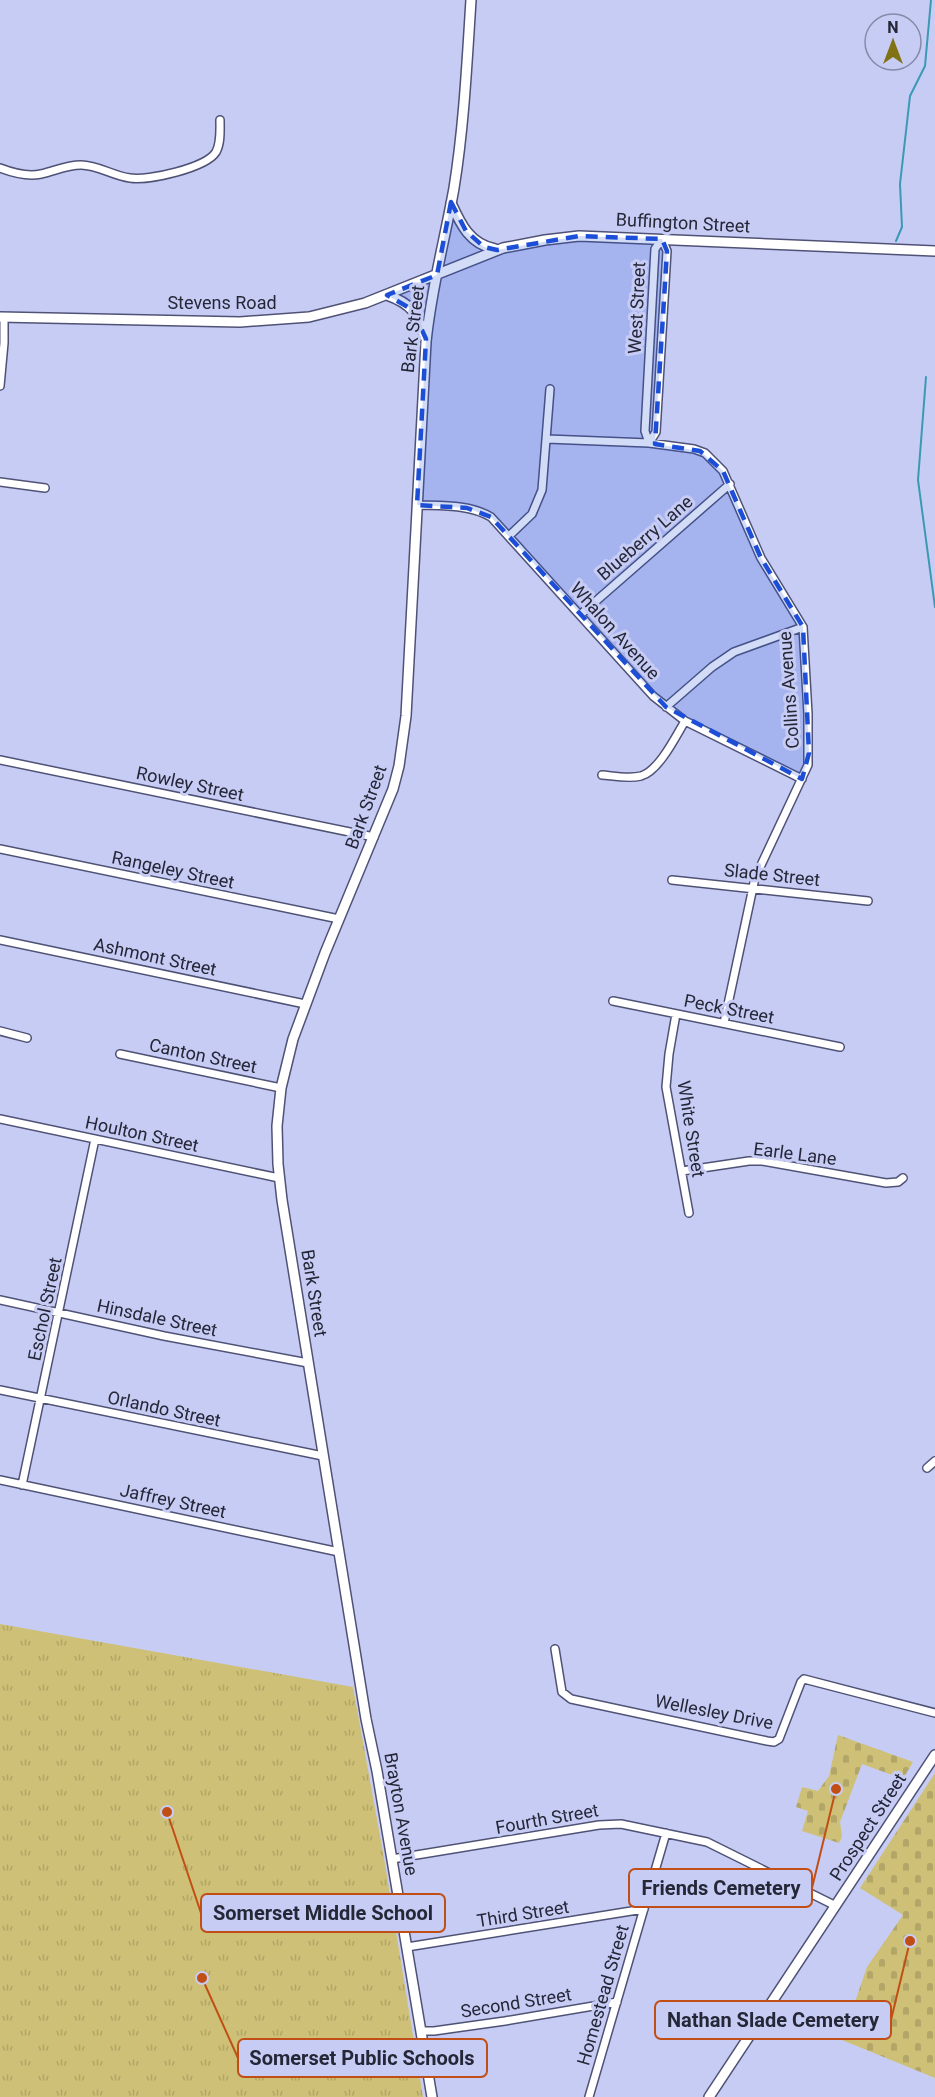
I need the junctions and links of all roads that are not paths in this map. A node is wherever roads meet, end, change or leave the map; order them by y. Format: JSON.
{"nodes":[{"id":1,"x":471,"y":0,"type":"edge"},
{"id":2,"x":220,"y":120,"type":"dead end"},
{"id":3,"x":0,"y":168,"type":"edge"},
{"id":4,"x":451,"y":202,"type":"junction"},
{"id":5,"x":662,"y":239,"type":"junction"},
{"id":6,"x":497,"y":250,"type":"junction"},
{"id":7,"x":935,"y":251,"type":"edge"},
{"id":8,"x":437,"y":275,"type":"junction"},
{"id":9,"x":387,"y":294,"type":"junction"},
{"id":10,"x":2,"y":317,"type":"edge"},
{"id":11,"x":426,"y":339,"type":"junction"},
{"id":12,"x":0,"y":386,"type":"edge"},
{"id":13,"x":550,"y":389,"type":"dead end"},
{"id":14,"x":547,"y":438,"type":"junction"},
{"id":15,"x":649,"y":443,"type":"junction"},
{"id":16,"x":0,"y":482,"type":"edge"},
{"id":17,"x":730,"y":484,"type":"junction"},
{"id":18,"x":45,"y":488,"type":"dead end"},
{"id":19,"x":417,"y":505,"type":"junction"},
{"id":20,"x":509,"y":536,"type":"junction"},
{"id":21,"x":580,"y":615,"type":"junction"},
{"id":22,"x":802,"y":627,"type":"junction"},
{"id":23,"x":666,"y":707,"type":"junction"},
{"id":24,"x":685,"y":721,"type":"junction"},
{"id":25,"x":0,"y":760,"type":"edge"},
{"id":26,"x":602,"y":775,"type":"dead end"},
{"id":27,"x":802,"y":779,"type":"junction"},
{"id":28,"x":374,"y":837,"type":"junction"},
{"id":29,"x":0,"y":849,"type":"edge"},
{"id":30,"x":672,"y":880,"type":"dead end"},
{"id":31,"x":752,"y":888,"type":"junction"},
{"id":32,"x":868,"y":901,"type":"dead end"},
{"id":33,"x":339,"y":920,"type":"junction"},
{"id":34,"x":0,"y":940,"type":"edge"},
{"id":35,"x":613,"y":1001,"type":"dead end"},
{"id":36,"x":305,"y":1004,"type":"junction"},
{"id":37,"x":676,"y":1014,"type":"junction"},
{"id":38,"x":724,"y":1023,"type":"junction"},
{"id":39,"x":0,"y":1030,"type":"edge"},
{"id":40,"x":27,"y":1038,"type":"dead end"},
{"id":41,"x":840,"y":1047,"type":"dead end"},
{"id":42,"x":120,"y":1054,"type":"dead end"},
{"id":43,"x":281,"y":1088,"type":"junction"},
{"id":44,"x":0,"y":1119,"type":"edge"},
{"id":45,"x":95,"y":1139,"type":"junction"},
{"id":46,"x":682,"y":1171,"type":"junction"},
{"id":47,"x":279,"y":1178,"type":"junction"},
{"id":48,"x":903,"y":1178,"type":"dead end"},
{"id":49,"x":689,"y":1214,"type":"dead end"},
{"id":50,"x":0,"y":1300,"type":"edge"},
{"id":51,"x":60,"y":1311,"type":"junction"},
{"id":52,"x":308,"y":1363,"type":"junction"},
{"id":53,"x":0,"y":1390,"type":"edge"},
{"id":54,"x":40,"y":1398,"type":"junction"},
{"id":55,"x":323,"y":1456,"type":"junction"},
{"id":56,"x":935,"y":1461,"type":"edge"},
{"id":57,"x":927,"y":1468,"type":"dead end"},
{"id":58,"x":0,"y":1480,"type":"edge"},
{"id":59,"x":22,"y":1485,"type":"junction"},
{"id":60,"x":339,"y":1552,"type":"junction"},
{"id":61,"x":348,"y":1608,"type":"joint"},
{"id":62,"x":555,"y":1649,"type":"dead end"},
{"id":63,"x":935,"y":1713,"type":"edge"},
{"id":64,"x":935,"y":1755,"type":"edge"},
{"id":65,"x":666,"y":1833,"type":"junction"},
{"id":66,"x":392,"y":1859,"type":"junction"},
{"id":67,"x":836,"y":1906,"type":"junction"},
{"id":68,"x":644,"y":1909,"type":"junction"},
{"id":69,"x":407,"y":1947,"type":"junction"},
{"id":70,"x":617,"y":2002,"type":"junction"},
{"id":71,"x":421,"y":2031,"type":"junction"},
{"id":72,"x":432,"y":2097,"type":"edge"},
{"id":73,"x":589,"y":2097,"type":"edge"},
{"id":74,"x":710,"y":2097,"type":"edge"}],
"edges":[{"from":1,"to":4,"type":"main road","name":"Bark Street"},
{"from":2,"to":3,"type":"street"},
{"from":4,"to":6,"type":"main road"},
{"from":4,"to":8,"type":"main road","name":"Bark Street"},
{"from":5,"to":6,"type":"main road","name":"Buffington Street"},
{"from":5,"to":7,"type":"main road","name":"Buffington Street"},
{"from":5,"to":15,"type":"street","name":"West Street"},
{"from":5,"to":15,"type":"street","name":"West Street"},
{"from":6,"to":8,"type":"main road","name":"Buffington Street"},
{"from":8,"to":9,"type":"main road","name":"Stevens Road"},
{"from":8,"to":11,"type":"main road","name":"Bark Street"},
{"from":9,"to":10,"type":"main road","name":"Stevens Road"},
{"from":9,"to":11,"type":"main road"},
{"from":10,"to":12,"type":"street"},
{"from":11,"to":19,"type":"main road","name":"Bark Street"},
{"from":13,"to":14,"type":"street"},
{"from":14,"to":15,"type":"street","name":"Collins Avenue"},
{"from":14,"to":20,"type":"street"},
{"from":15,"to":17,"type":"street","name":"Collins Avenue"},
{"from":16,"to":18,"type":"street"},
{"from":17,"to":21,"type":"street","name":"Blueberry Lane"},
{"from":17,"to":22,"type":"street","name":"Collins Avenue"},
{"from":19,"to":20,"type":"street","name":"Whalon Avenue"},
{"from":19,"to":28,"type":"main road","name":"Bark Street"},
{"from":20,"to":21,"type":"street","name":"Whalon Avenue"},
{"from":21,"to":23,"type":"street","name":"Whalon Avenue"},
{"from":22,"to":23,"type":"street"},
{"from":22,"to":27,"type":"street","name":"Collins Avenue"},
{"from":23,"to":24,"type":"street","name":"Whalon Avenue"},
{"from":24,"to":26,"type":"street"},
{"from":24,"to":27,"type":"street","name":"Whalon Avenue"},
{"from":25,"to":28,"type":"street","name":"Rowley Street"},
{"from":27,"to":31,"type":"street","name":"Collins Avenue"},
{"from":28,"to":33,"type":"main road","name":"Bark Street"},
{"from":29,"to":33,"type":"street","name":"Rangeley Street"},
{"from":30,"to":31,"type":"street","name":"Slade Street"},
{"from":31,"to":32,"type":"street","name":"Slade Street"},
{"from":31,"to":38,"type":"street","name":"Collins Avenue"},
{"from":33,"to":36,"type":"main road","name":"Bark Street"},
{"from":34,"to":36,"type":"street","name":"Ashmont Street"},
{"from":35,"to":37,"type":"street","name":"Peck Street"},
{"from":36,"to":43,"type":"main road","name":"Bark Street"},
{"from":37,"to":38,"type":"street","name":"Peck Street"},
{"from":37,"to":46,"type":"street","name":"White Street"},
{"from":38,"to":41,"type":"street","name":"Peck Street"},
{"from":39,"to":40,"type":"street"},
{"from":42,"to":43,"type":"street","name":"Canton Street"},
{"from":43,"to":47,"type":"main road","name":"Bark Street"},
{"from":44,"to":45,"type":"street","name":"Houlton Street"},
{"from":45,"to":47,"type":"street","name":"Houlton Street"},
{"from":45,"to":51,"type":"street","name":"Eschol Street"},
{"from":46,"to":48,"type":"street","name":"Earle Lane"},
{"from":46,"to":49,"type":"street","name":"White Street"},
{"from":47,"to":52,"type":"main road","name":"Bark Street"},
{"from":50,"to":51,"type":"street","name":"Hinsdale Street"},
{"from":51,"to":52,"type":"street","name":"Hinsdale Street"},
{"from":51,"to":54,"type":"street","name":"Eschol Street"},
{"from":52,"to":55,"type":"main road","name":"Bark Street"},
{"from":53,"to":54,"type":"street","name":"Orlando Street"},
{"from":54,"to":55,"type":"street","name":"Orlando Street"},
{"from":54,"to":59,"type":"street","name":"Eschol Street"},
{"from":55,"to":60,"type":"main road","name":"Bark Street"},
{"from":56,"to":57,"type":"street"},
{"from":58,"to":59,"type":"street","name":"Jaffrey Street"},
{"from":59,"to":60,"type":"street","name":"Jaffrey Street"},
{"from":60,"to":61,"type":"main road","name":"Bark Street"},
{"from":61,"to":66,"type":"main road","name":"Brayton Avenue"},
{"from":62,"to":63,"type":"street","name":"Wellesley Drive"},
{"from":64,"to":67,"type":"main road","name":"Prospect Street"},
{"from":65,"to":66,"type":"street","name":"Fourth Street"},
{"from":65,"to":67,"type":"street","name":"Fourth Street"},
{"from":65,"to":68,"type":"street","name":"Homestead Street"},
{"from":66,"to":69,"type":"main road","name":"Brayton Avenue"},
{"from":67,"to":74,"type":"main road","name":"Prospect Street"},
{"from":68,"to":69,"type":"street","name":"Third Street"},
{"from":68,"to":70,"type":"street","name":"Homestead Street"},
{"from":69,"to":71,"type":"main road","name":"Brayton Avenue"},
{"from":70,"to":71,"type":"street","name":"Second Street"},
{"from":70,"to":73,"type":"street","name":"Homestead Street"},
{"from":71,"to":72,"type":"main road","name":"Brayton Avenue"}]}
